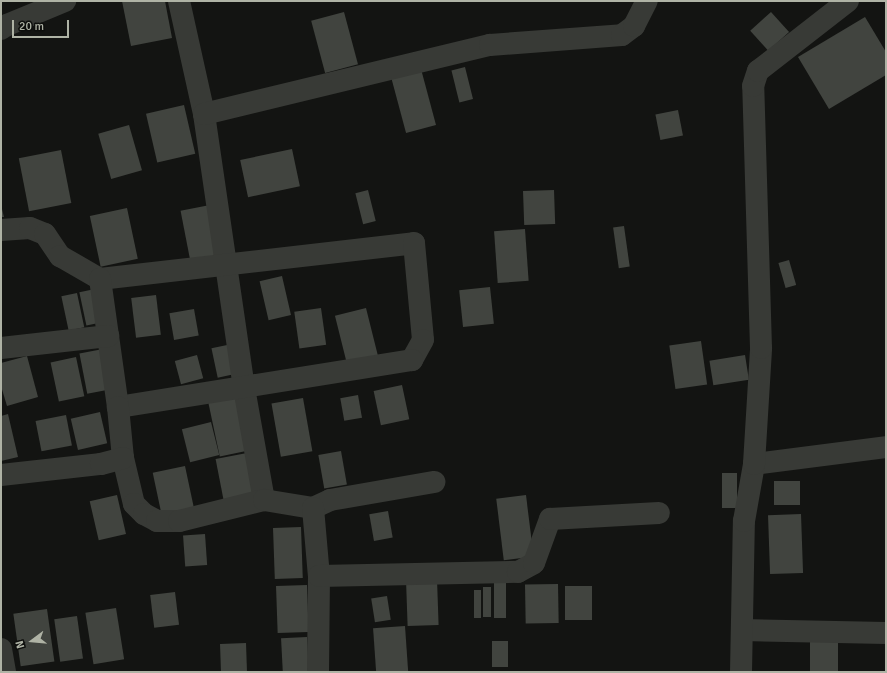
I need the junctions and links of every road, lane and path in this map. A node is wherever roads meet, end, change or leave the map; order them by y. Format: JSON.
{"nodes":[{"id":1,"x":65,"y":1,"type":"edge"},
{"id":2,"x":179,"y":1,"type":"edge"},
{"id":3,"x":647,"y":1,"type":"edge"},
{"id":4,"x":848,"y":1,"type":"edge"},
{"id":5,"x":1,"y":29,"type":"edge"},
{"id":6,"x":204,"y":114,"type":"junction"},
{"id":7,"x":1,"y":230,"type":"edge"},
{"id":8,"x":225,"y":265,"type":"junction"},
{"id":9,"x":100,"y":279,"type":"junction"},
{"id":10,"x":108,"y":336,"type":"junction"},
{"id":11,"x":1,"y":348,"type":"edge"},
{"id":12,"x":244,"y":388,"type":"junction"},
{"id":13,"x":118,"y":407,"type":"junction"},
{"id":14,"x":886,"y":447,"type":"edge"},
{"id":15,"x":123,"y":458,"type":"junction"},
{"id":16,"x":754,"y":464,"type":"junction"},
{"id":17,"x":1,"y":475,"type":"edge"},
{"id":18,"x":434,"y":482,"type":"dead end"},
{"id":19,"x":264,"y":500,"type":"junction"},
{"id":20,"x":313,"y":508,"type":"junction"},
{"id":21,"x":659,"y":513,"type":"dead end"},
{"id":22,"x":319,"y":576,"type":"junction"},
{"id":23,"x":742,"y":630,"type":"junction"},
{"id":24,"x":886,"y":633,"type":"edge"},
{"id":25,"x":1,"y":649,"type":"edge"},
{"id":26,"x":5,"y":672,"type":"edge"},
{"id":27,"x":318,"y":672,"type":"edge"},
{"id":28,"x":741,"y":672,"type":"edge"}],
"edges":[{"from":1,"to":5,"type":"street"},
{"from":2,"to":6,"type":"street"},
{"from":3,"to":6,"type":"street"},
{"from":4,"to":16,"type":"street"},
{"from":6,"to":8,"type":"street"},
{"from":7,"to":9,"type":"street"},
{"from":8,"to":9,"type":"street"},
{"from":8,"to":12,"type":"street"},
{"from":8,"to":12,"type":"street"},
{"from":9,"to":10,"type":"street"},
{"from":10,"to":11,"type":"street"},
{"from":10,"to":13,"type":"street"},
{"from":12,"to":13,"type":"street"},
{"from":12,"to":19,"type":"street"},
{"from":13,"to":15,"type":"street"},
{"from":14,"to":16,"type":"street"},
{"from":15,"to":17,"type":"street"},
{"from":15,"to":19,"type":"street"},
{"from":16,"to":23,"type":"street"},
{"from":18,"to":20,"type":"street"},
{"from":19,"to":20,"type":"street"},
{"from":20,"to":22,"type":"street"},
{"from":21,"to":22,"type":"street"},
{"from":22,"to":27,"type":"street"},
{"from":23,"to":24,"type":"street"},
{"from":23,"to":28,"type":"street"},
{"from":25,"to":26,"type":"street"}]}
